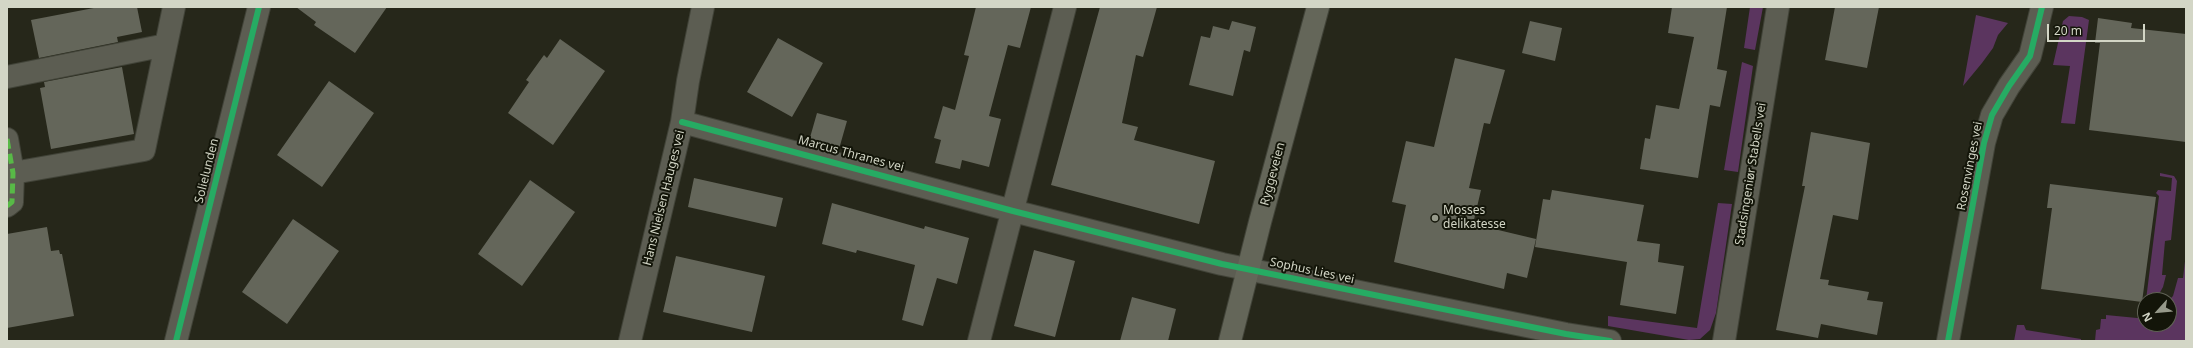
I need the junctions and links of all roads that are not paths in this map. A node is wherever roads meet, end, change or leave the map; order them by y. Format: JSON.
{"nodes":[{"id":1,"x":174,"y":7,"type":"edge"},
{"id":2,"x":259,"y":7,"type":"edge"},
{"id":3,"x":703,"y":7,"type":"edge"},
{"id":4,"x":1065,"y":7,"type":"edge"},
{"id":5,"x":1318,"y":7,"type":"edge"},
{"id":6,"x":1778,"y":7,"type":"edge"},
{"id":7,"x":2042,"y":7,"type":"edge"},
{"id":8,"x":166,"y":45,"type":"junction"},
{"id":9,"x":7,"y":77,"type":"edge"},
{"id":10,"x":682,"y":122,"type":"junction"},
{"id":11,"x":7,"y":139,"type":"edge"},
{"id":12,"x":13,"y":173,"type":"junction"},
{"id":13,"x":7,"y":206,"type":"edge"},
{"id":14,"x":1013,"y":210,"type":"junction"},
{"id":15,"x":1249,"y":269,"type":"junction"},
{"id":16,"x":176,"y":341,"type":"edge"},
{"id":17,"x":630,"y":341,"type":"edge"},
{"id":18,"x":979,"y":341,"type":"edge"},
{"id":19,"x":1230,"y":341,"type":"edge"},
{"id":20,"x":1610,"y":341,"type":"edge"},
{"id":21,"x":1724,"y":341,"type":"edge"},
{"id":22,"x":1948,"y":341,"type":"edge"}],
"edges":[{"from":1,"to":8,"type":"street"},
{"from":2,"to":16,"type":"street","name":"Solielunden"},
{"from":3,"to":10,"type":"street","name":"Hans Nielsen Hauges vei"},
{"from":4,"to":14,"type":"street"},
{"from":5,"to":15,"type":"main road","name":"Ryggeveien"},
{"from":6,"to":21,"type":"street","name":"Stadsingeniør Stabells vei"},
{"from":7,"to":22,"type":"street","name":"Rosenvinges vei"},
{"from":8,"to":9,"type":"street"},
{"from":8,"to":12,"type":"street"},
{"from":10,"to":14,"type":"street","name":"Marcus Thranes vei"},
{"from":10,"to":17,"type":"street","name":"Hans Nielsen Hauges vei"},
{"from":11,"to":12,"type":"street"},
{"from":12,"to":13,"type":"street"},
{"from":14,"to":15,"type":"street","name":"Sophus Lies vei"},
{"from":14,"to":18,"type":"street"},
{"from":15,"to":19,"type":"main road","name":"Ryggeveien"},
{"from":15,"to":20,"type":"street","name":"Sophus Lies vei"}]}
